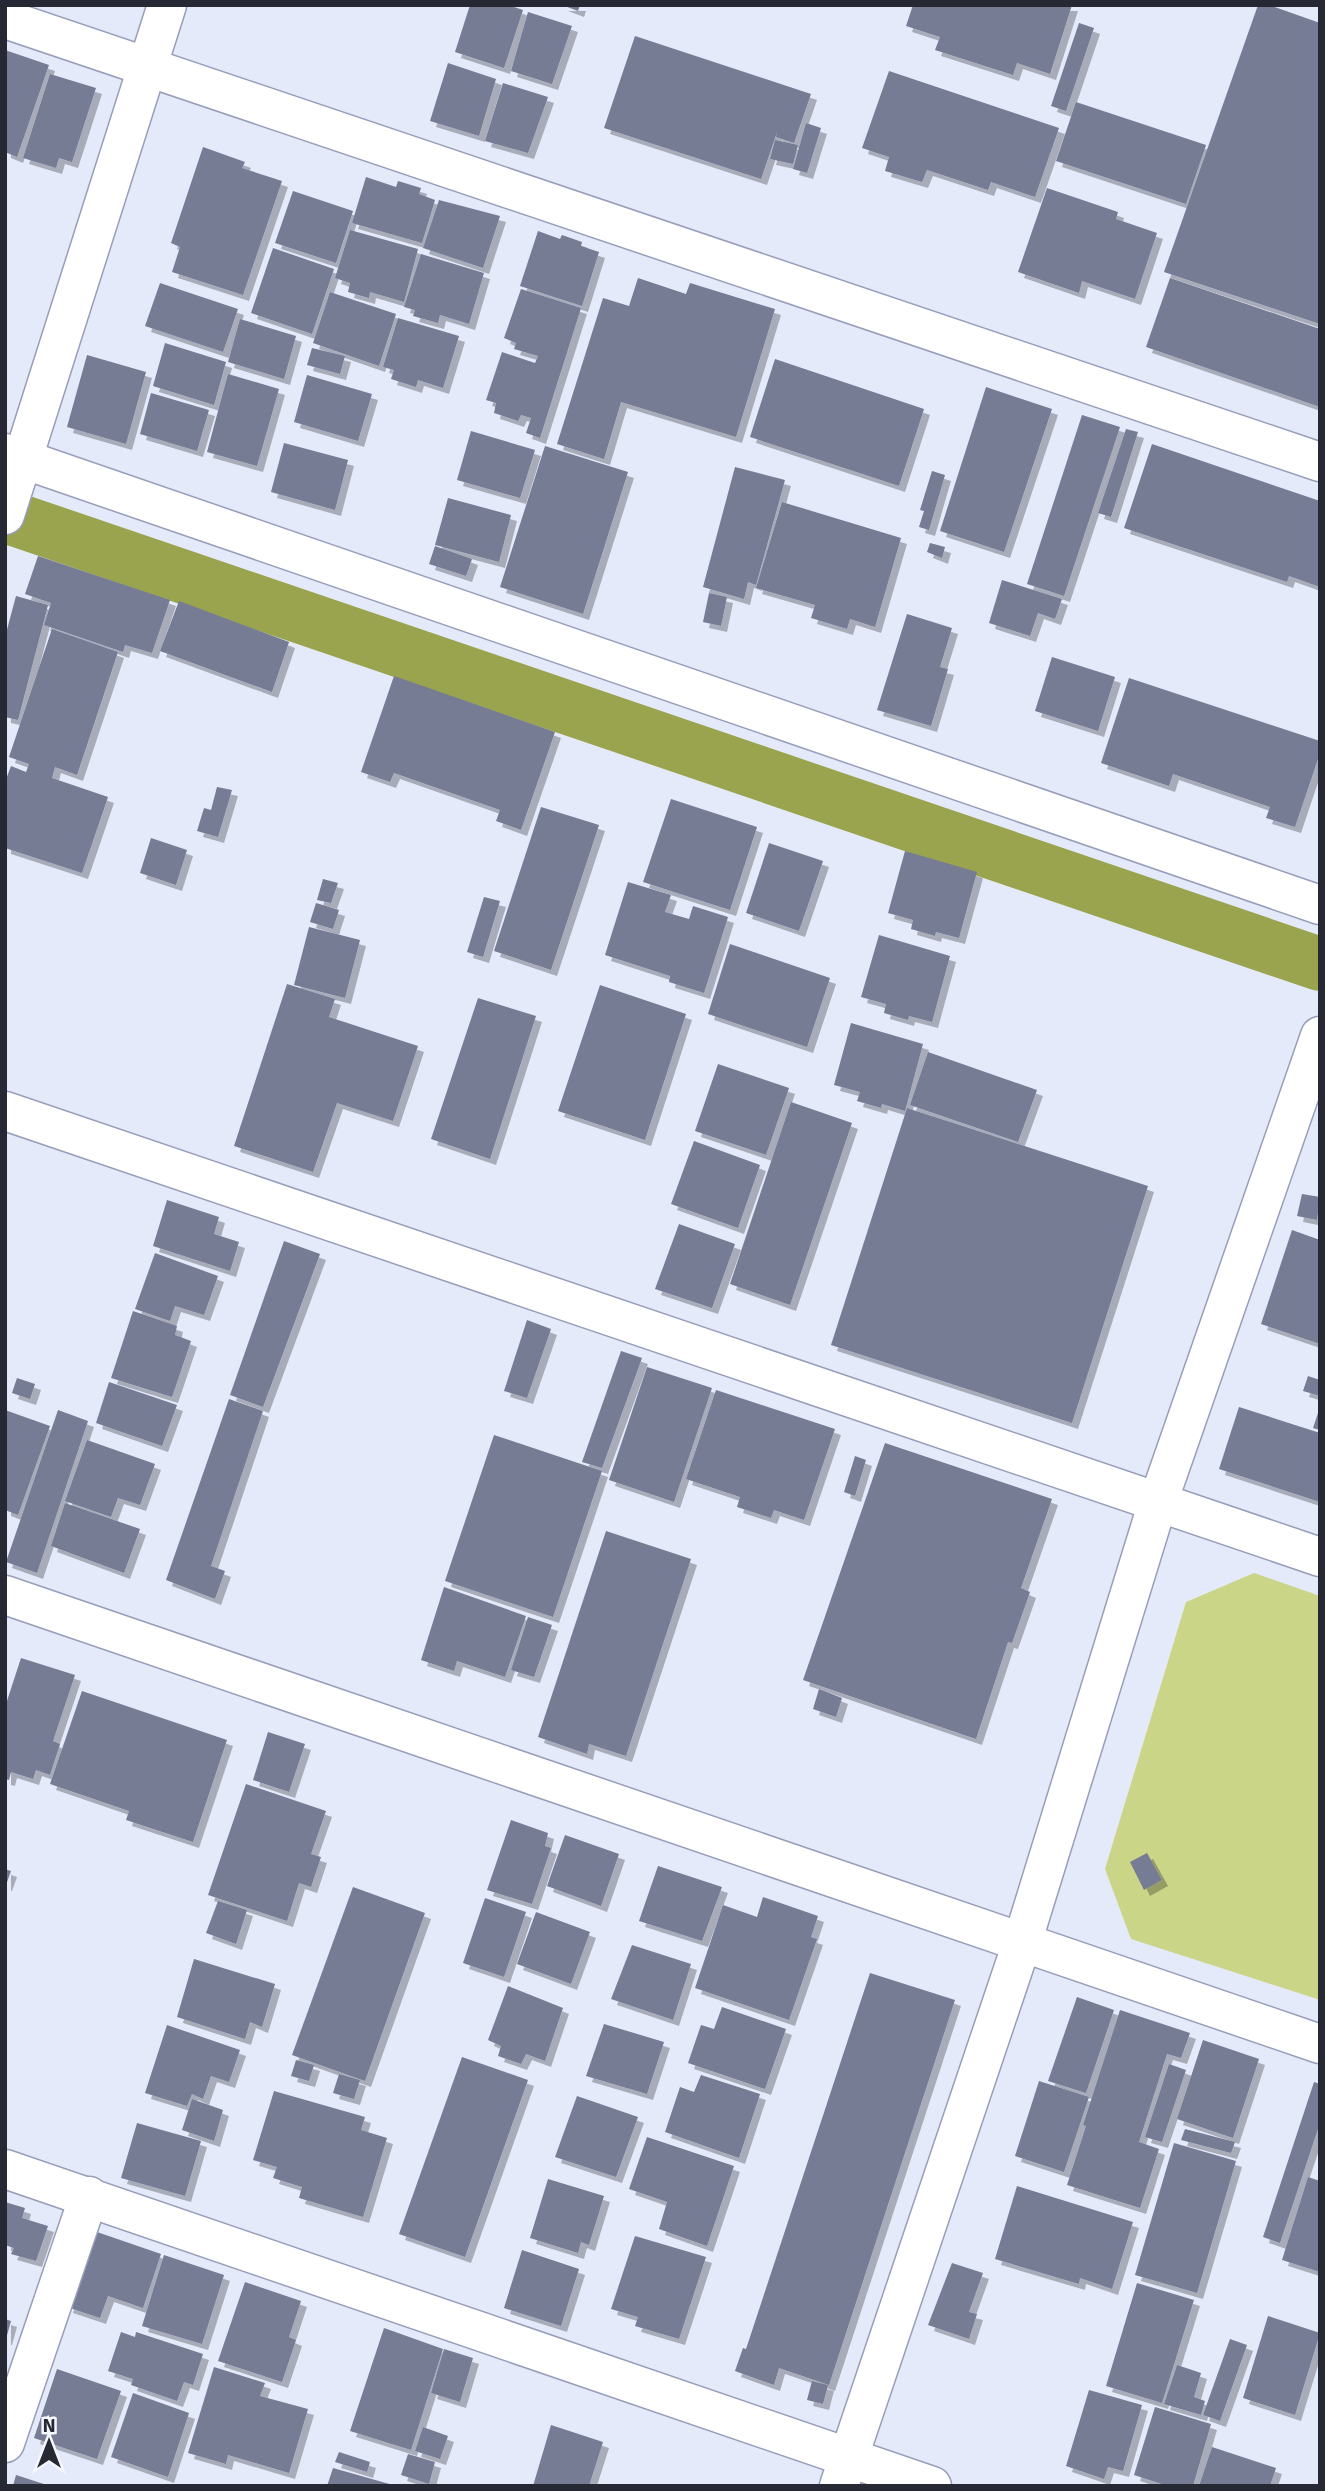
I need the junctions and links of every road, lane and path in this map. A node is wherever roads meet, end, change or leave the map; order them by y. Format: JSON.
{"nodes":[{"id":1,"x":167,"y":5,"type":"edge"},
{"id":2,"x":5,"y":19,"type":"edge"},
{"id":3,"x":147,"y":67,"type":"junction"},
{"id":4,"x":1320,"y":462,"type":"edge"},
{"id":5,"x":12,"y":480,"type":"edge"},
{"id":6,"x":1320,"y":905,"type":"edge"},
{"id":7,"x":1320,"y":1036,"type":"edge"},
{"id":8,"x":5,"y":1111,"type":"edge"},
{"id":9,"x":1158,"y":1502,"type":"junction"},
{"id":10,"x":1320,"y":1557,"type":"edge"},
{"id":11,"x":5,"y":1595,"type":"edge"},
{"id":12,"x":1022,"y":1943,"type":"junction"},
{"id":13,"x":1320,"y":2044,"type":"edge"},
{"id":14,"x":5,"y":2169,"type":"edge"},
{"id":15,"x":89,"y":2196,"type":"junction"},
{"id":16,"x":5,"y":2443,"type":"edge"},
{"id":17,"x":844,"y":2472,"type":"edge"},
{"id":18,"x":932,"y":2486,"type":"edge"}],
"edges":[{"from":1,"to":3,"type":"street"},
{"from":2,"to":3,"type":"street"},
{"from":3,"to":4,"type":"street"},
{"from":3,"to":5,"type":"street"},
{"from":5,"to":6,"type":"street"},
{"from":7,"to":9,"type":"street"},
{"from":8,"to":9,"type":"street"},
{"from":9,"to":10,"type":"street"},
{"from":9,"to":12,"type":"street"},
{"from":11,"to":12,"type":"street"},
{"from":12,"to":13,"type":"street"},
{"from":12,"to":17,"type":"street"},
{"from":14,"to":15,"type":"street"},
{"from":15,"to":16,"type":"street"},
{"from":15,"to":17,"type":"street"},
{"from":17,"to":18,"type":"street"}]}
